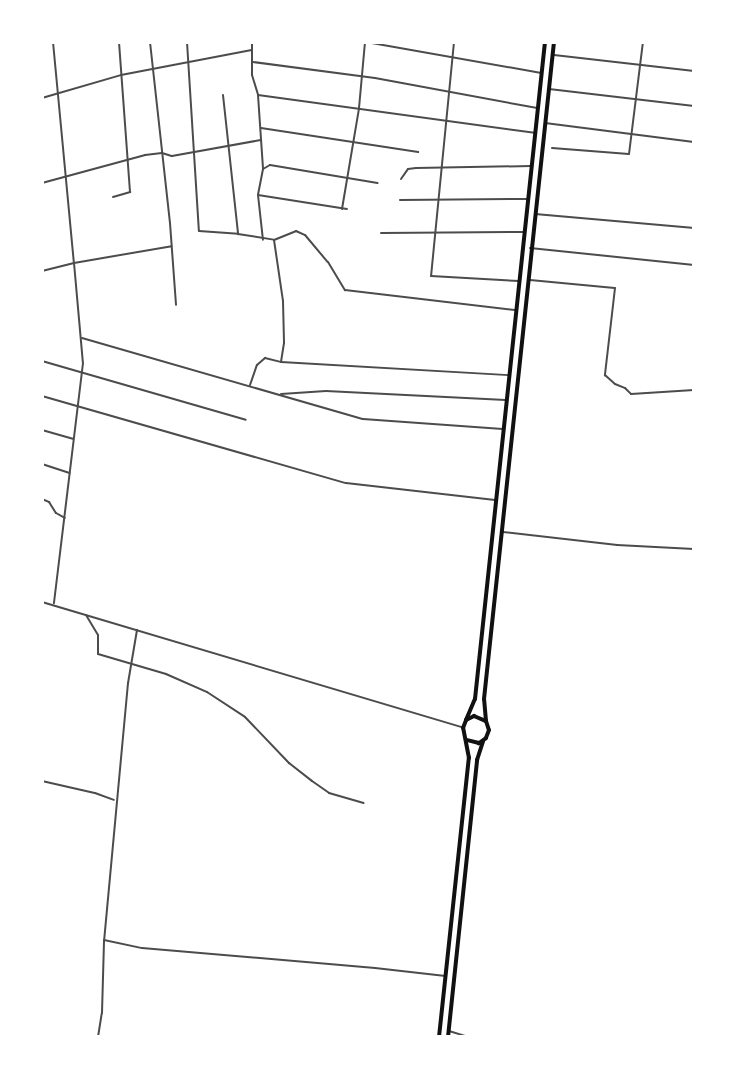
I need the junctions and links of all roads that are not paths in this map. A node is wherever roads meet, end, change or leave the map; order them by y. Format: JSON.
{"nodes":[{"id":1,"x":53,"y":42,"type":"edge"},
{"id":2,"x":119,"y":42,"type":"edge"},
{"id":3,"x":150,"y":42,"type":"edge"},
{"id":4,"x":186,"y":42,"type":"edge"},
{"id":5,"x":252,"y":42,"type":"edge"},
{"id":6,"x":366,"y":42,"type":"edge"},
{"id":7,"x":454,"y":42,"type":"edge"},
{"id":8,"x":544,"y":42,"type":"edge"},
{"id":9,"x":554,"y":42,"type":"edge"},
{"id":10,"x":643,"y":42,"type":"edge"},
{"id":11,"x":252,"y":50,"type":"junction"},
{"id":12,"x":552,"y":55,"type":"junction"},
{"id":13,"x":453,"y":57,"type":"junction"},
{"id":14,"x":188,"y":62,"type":"junction"},
{"id":15,"x":253,"y":62,"type":"junction"},
{"id":16,"x":639,"y":65,"type":"junction"},
{"id":17,"x":152,"y":68,"type":"junction"},
{"id":18,"x":694,"y":71,"type":"edge"},
{"id":19,"x":541,"y":74,"type":"junction"},
{"id":20,"x":121,"y":75,"type":"junction"},
{"id":21,"x":363,"y":76,"type":"junction"},
{"id":22,"x":549,"y":88,"type":"junction"},
{"id":23,"x":58,"y":94,"type":"junction"},
{"id":24,"x":449,"y":94,"type":"junction"},
{"id":25,"x":223,"y":95,"type":"dead end"},
{"id":26,"x":258,"y":95,"type":"junction"},
{"id":27,"x":42,"y":98,"type":"edge"},
{"id":28,"x":635,"y":99,"type":"junction"},
{"id":29,"x":694,"y":106,"type":"edge"},
{"id":30,"x":359,"y":108,"type":"junction"},
{"id":31,"x":537,"y":108,"type":"junction"},
{"id":32,"x":446,"y":122,"type":"junction"},
{"id":33,"x":545,"y":123,"type":"junction"},
{"id":34,"x":261,"y":128,"type":"junction"},
{"id":35,"x":535,"y":133,"type":"junction"},
{"id":36,"x":632,"y":134,"type":"junction"},
{"id":37,"x":261,"y":140,"type":"junction"},
{"id":38,"x":354,"y":142,"type":"junction"},
{"id":39,"x":694,"y":142,"type":"edge"},
{"id":40,"x":229,"y":144,"type":"junction"},
{"id":41,"x":552,"y":148,"type":"dead end"},
{"id":42,"x":195,"y":152,"type":"junction"},
{"id":43,"x":418,"y":152,"type":"dead end"},
{"id":44,"x":162,"y":153,"type":"junction"},
{"id":45,"x":128,"y":159,"type":"junction"},
{"id":46,"x":531,"y":166,"type":"junction"},
{"id":47,"x":442,"y":167,"type":"junction"},
{"id":48,"x":263,"y":169,"type":"junction"},
{"id":49,"x":64,"y":177,"type":"junction"},
{"id":50,"x":347,"y":178,"type":"junction"},
{"id":51,"x":401,"y":179,"type":"dead end"},
{"id":52,"x":42,"y":183,"type":"edge"},
{"id":53,"x":378,"y":183,"type":"dead end"},
{"id":54,"x":258,"y":195,"type":"junction"},
{"id":55,"x":113,"y":197,"type":"dead end"},
{"id":56,"x":438,"y":198,"type":"junction"},
{"id":57,"x":527,"y":199,"type":"junction"},
{"id":58,"x":400,"y":200,"type":"dead end"},
{"id":59,"x":535,"y":214,"type":"junction"},
{"id":60,"x":694,"y":228,"type":"edge"},
{"id":61,"x":435,"y":232,"type":"junction"},
{"id":62,"x":524,"y":232,"type":"junction"},
{"id":63,"x":381,"y":233,"type":"dead end"},
{"id":64,"x":238,"y":234,"type":"junction"},
{"id":65,"x":263,"y":240,"type":"junction"},
{"id":66,"x":273,"y":240,"type":"junction"},
{"id":67,"x":172,"y":246,"type":"junction"},
{"id":68,"x":530,"y":248,"type":"junction"},
{"id":69,"x":74,"y":263,"type":"junction"},
{"id":70,"x":694,"y":265,"type":"edge"},
{"id":71,"x":42,"y":271,"type":"edge"},
{"id":72,"x":527,"y":279,"type":"junction"},
{"id":73,"x":519,"y":281,"type":"junction"},
{"id":74,"x":176,"y":305,"type":"dead end"},
{"id":75,"x":515,"y":310,"type":"junction"},
{"id":76,"x":82,"y":338,"type":"junction"},
{"id":77,"x":42,"y":361,"type":"edge"},
{"id":78,"x":281,"y":362,"type":"junction"},
{"id":79,"x":81,"y":373,"type":"junction"},
{"id":80,"x":508,"y":375,"type":"junction"},
{"id":81,"x":250,"y":386,"type":"junction"},
{"id":82,"x":694,"y":390,"type":"edge"},
{"id":83,"x":277,"y":394,"type":"junction"},
{"id":84,"x":42,"y":396,"type":"edge"},
{"id":85,"x":506,"y":400,"type":"junction"},
{"id":86,"x":78,"y":406,"type":"junction"},
{"id":87,"x":246,"y":420,"type":"dead end"},
{"id":88,"x":503,"y":429,"type":"junction"},
{"id":89,"x":42,"y":430,"type":"edge"},
{"id":90,"x":73,"y":439,"type":"junction"},
{"id":91,"x":42,"y":464,"type":"edge"},
{"id":92,"x":69,"y":473,"type":"junction"},
{"id":93,"x":42,"y":499,"type":"edge"},
{"id":94,"x":495,"y":500,"type":"junction"},
{"id":95,"x":64,"y":518,"type":"junction"},
{"id":96,"x":502,"y":532,"type":"junction"},
{"id":97,"x":694,"y":549,"type":"edge"},
{"id":98,"x":42,"y":602,"type":"edge"},
{"id":99,"x":53,"y":605,"type":"junction"},
{"id":100,"x":86,"y":615,"type":"junction"},
{"id":101,"x":137,"y":630,"type":"junction"},
{"id":102,"x":131,"y":664,"type":"junction"},
{"id":103,"x":466,"y":720,"type":"junction"},
{"id":104,"x":486,"y":721,"type":"junction"},
{"id":105,"x":463,"y":728,"type":"junction"},
{"id":106,"x":467,"y":740,"type":"junction"},
{"id":107,"x":483,"y":741,"type":"junction"},
{"id":108,"x":42,"y":781,"type":"edge"},
{"id":109,"x":116,"y":801,"type":"junction"},
{"id":110,"x":364,"y":803,"type":"dead end"},
{"id":111,"x":104,"y":940,"type":"junction"},
{"id":112,"x":446,"y":976,"type":"junction"},
{"id":113,"x":448,"y":1034,"type":"edge"},
{"id":114,"x":98,"y":1037,"type":"edge"},
{"id":115,"x":439,"y":1037,"type":"edge"},
{"id":116,"x":469,"y":1037,"type":"edge"}],
"edges":[{"from":1,"to":23,"type":"street"},
{"from":2,"to":20,"type":"street"},
{"from":3,"to":17,"type":"street"},
{"from":4,"to":14,"type":"street"},
{"from":5,"to":11,"type":"street"},
{"from":6,"to":13,"type":"street"},
{"from":6,"to":21,"type":"street"},
{"from":7,"to":13,"type":"street"},
{"from":8,"to":19,"type":"main road"},
{"from":9,"to":12,"type":"main road"},
{"from":10,"to":16,"type":"street"},
{"from":11,"to":14,"type":"street"},
{"from":11,"to":15,"type":"street"},
{"from":12,"to":16,"type":"street"},
{"from":12,"to":22,"type":"main road"},
{"from":13,"to":19,"type":"street"},
{"from":13,"to":24,"type":"street"},
{"from":14,"to":17,"type":"street"},
{"from":14,"to":42,"type":"street"},
{"from":15,"to":21,"type":"street"},
{"from":15,"to":26,"type":"street"},
{"from":16,"to":18,"type":"street"},
{"from":16,"to":28,"type":"street"},
{"from":17,"to":20,"type":"street"},
{"from":17,"to":44,"type":"street"},
{"from":19,"to":31,"type":"main road"},
{"from":20,"to":23,"type":"street"},
{"from":20,"to":45,"type":"street"},
{"from":21,"to":24,"type":"street"},
{"from":21,"to":30,"type":"street"},
{"from":22,"to":28,"type":"street"},
{"from":22,"to":33,"type":"main road"},
{"from":23,"to":27,"type":"street"},
{"from":23,"to":49,"type":"street"},
{"from":24,"to":31,"type":"street"},
{"from":24,"to":32,"type":"street"},
{"from":25,"to":40,"type":"street"},
{"from":26,"to":30,"type":"street"},
{"from":26,"to":34,"type":"street"},
{"from":28,"to":29,"type":"street"},
{"from":28,"to":36,"type":"street"},
{"from":30,"to":32,"type":"street"},
{"from":30,"to":38,"type":"street"},
{"from":31,"to":35,"type":"main road"},
{"from":32,"to":35,"type":"street"},
{"from":32,"to":47,"type":"street"},
{"from":33,"to":36,"type":"street"},
{"from":33,"to":59,"type":"main road"},
{"from":34,"to":37,"type":"street"},
{"from":34,"to":38,"type":"street"},
{"from":35,"to":46,"type":"main road"},
{"from":36,"to":39,"type":"street"},
{"from":36,"to":41,"type":"street"},
{"from":37,"to":40,"type":"street"},
{"from":37,"to":48,"type":"street"},
{"from":38,"to":43,"type":"street"},
{"from":38,"to":50,"type":"street"},
{"from":40,"to":42,"type":"street"},
{"from":40,"to":64,"type":"street"},
{"from":42,"to":44,"type":"street"},
{"from":42,"to":64,"type":"street"},
{"from":44,"to":45,"type":"street"},
{"from":44,"to":67,"type":"street"},
{"from":45,"to":49,"type":"street"},
{"from":45,"to":55,"type":"street"},
{"from":46,"to":47,"type":"street"},
{"from":46,"to":57,"type":"main road"},
{"from":47,"to":51,"type":"street"},
{"from":47,"to":56,"type":"street"},
{"from":48,"to":50,"type":"street"},
{"from":48,"to":54,"type":"street"},
{"from":49,"to":52,"type":"street"},
{"from":49,"to":69,"type":"street"},
{"from":50,"to":53,"type":"street"},
{"from":50,"to":54,"type":"street"},
{"from":54,"to":65,"type":"street"},
{"from":56,"to":57,"type":"street"},
{"from":56,"to":58,"type":"street"},
{"from":56,"to":61,"type":"street"},
{"from":57,"to":62,"type":"main road"},
{"from":59,"to":60,"type":"street"},
{"from":59,"to":68,"type":"main road"},
{"from":61,"to":62,"type":"street"},
{"from":61,"to":63,"type":"street"},
{"from":61,"to":73,"type":"street"},
{"from":62,"to":73,"type":"main road"},
{"from":64,"to":65,"type":"street"},
{"from":65,"to":66,"type":"street"},
{"from":66,"to":75,"type":"street"},
{"from":66,"to":78,"type":"street"},
{"from":67,"to":69,"type":"street"},
{"from":67,"to":74,"type":"street"},
{"from":68,"to":70,"type":"street"},
{"from":68,"to":72,"type":"main road"},
{"from":69,"to":71,"type":"street"},
{"from":69,"to":76,"type":"street"},
{"from":72,"to":82,"type":"street"},
{"from":72,"to":96,"type":"main road"},
{"from":73,"to":75,"type":"main road"},
{"from":75,"to":80,"type":"main road"},
{"from":76,"to":79,"type":"street"},
{"from":76,"to":81,"type":"street"},
{"from":77,"to":79,"type":"street"},
{"from":78,"to":80,"type":"street"},
{"from":78,"to":81,"type":"street"},
{"from":79,"to":86,"type":"street"},
{"from":79,"to":87,"type":"street"},
{"from":80,"to":85,"type":"main road"},
{"from":81,"to":83,"type":"street"},
{"from":83,"to":85,"type":"street"},
{"from":83,"to":88,"type":"street"},
{"from":84,"to":86,"type":"street"},
{"from":85,"to":88,"type":"main road"},
{"from":86,"to":90,"type":"street"},
{"from":86,"to":94,"type":"street"},
{"from":88,"to":94,"type":"main road"},
{"from":89,"to":90,"type":"street"},
{"from":90,"to":92,"type":"street"},
{"from":91,"to":92,"type":"street"},
{"from":92,"to":95,"type":"street"},
{"from":93,"to":95,"type":"street"},
{"from":94,"to":103,"type":"main road"},
{"from":95,"to":99,"type":"street"},
{"from":96,"to":97,"type":"street"},
{"from":96,"to":104,"type":"main road"},
{"from":98,"to":99,"type":"street"},
{"from":99,"to":100,"type":"street"},
{"from":100,"to":101,"type":"street"},
{"from":100,"to":102,"type":"street"},
{"from":101,"to":102,"type":"street"},
{"from":101,"to":105,"type":"street"},
{"from":102,"to":109,"type":"street"},
{"from":102,"to":110,"type":"street"},
{"from":103,"to":104,"type":"main road"},
{"from":103,"to":105,"type":"main road"},
{"from":104,"to":107,"type":"main road"},
{"from":105,"to":106,"type":"main road"},
{"from":106,"to":107,"type":"main road"},
{"from":106,"to":112,"type":"main road"},
{"from":107,"to":113,"type":"main road"},
{"from":108,"to":109,"type":"street"},
{"from":109,"to":111,"type":"street"},
{"from":111,"to":112,"type":"street"},
{"from":111,"to":114,"type":"street"},
{"from":112,"to":115,"type":"main road"},
{"from":113,"to":116,"type":"street"}]}
